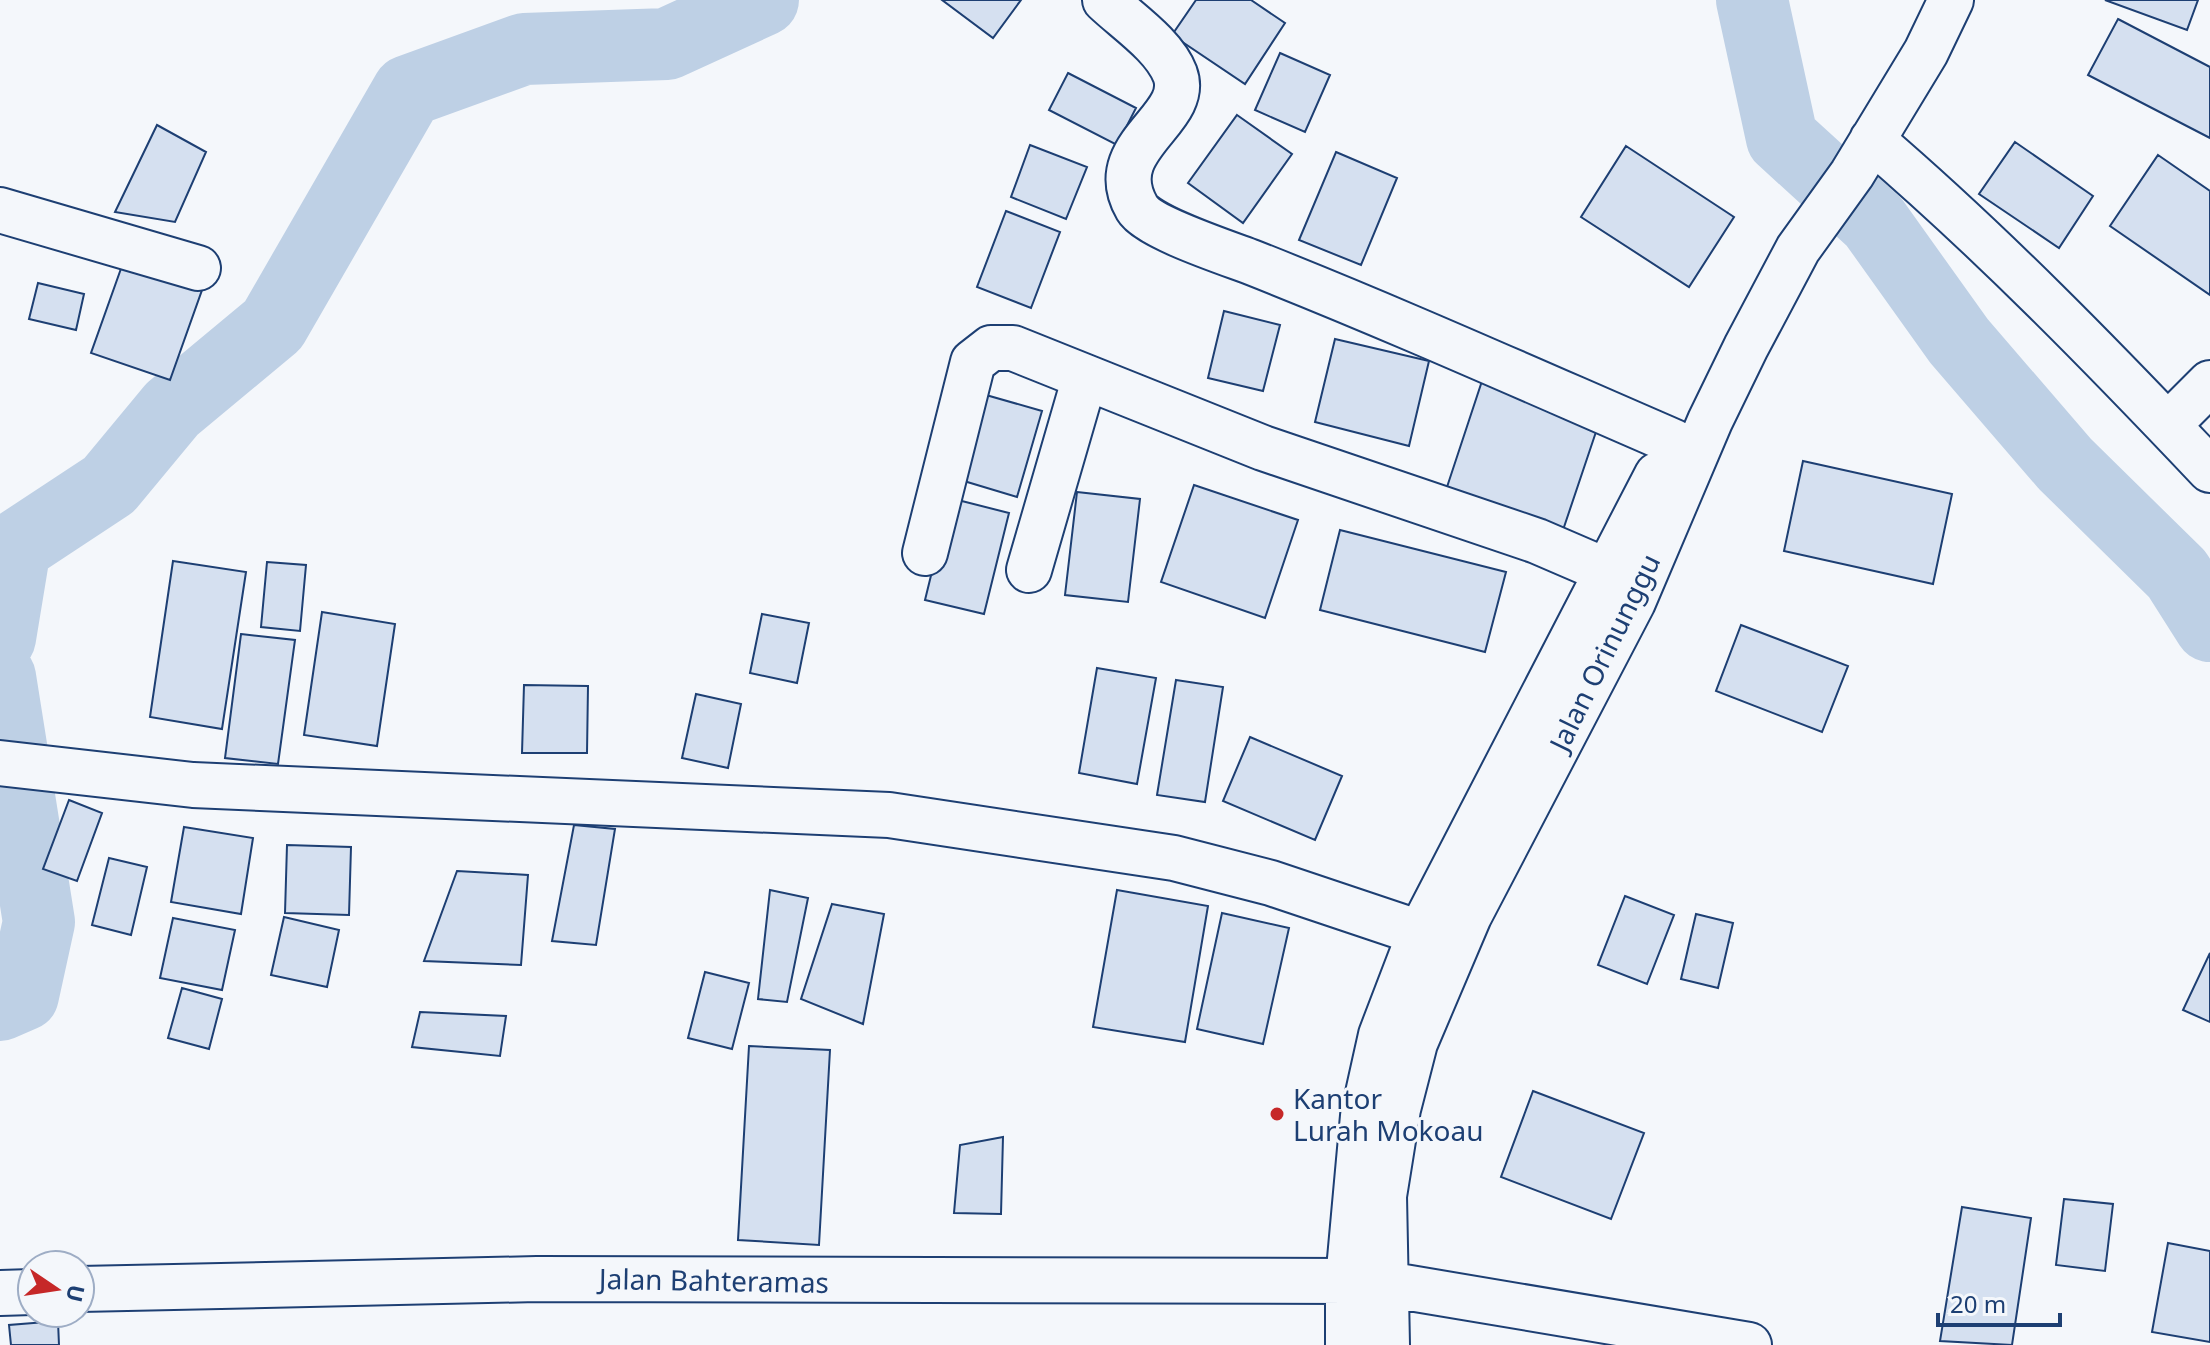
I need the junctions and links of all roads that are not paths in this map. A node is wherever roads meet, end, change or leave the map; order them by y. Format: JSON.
{"nodes":[{"id":1,"x":1105,"y":0,"type":"edge"},
{"id":2,"x":1918,"y":0,"type":"edge"},
{"id":3,"x":1951,"y":0,"type":"edge"},
{"id":4,"x":1853,"y":155,"type":"junction"},
{"id":5,"x":0,"y":210,"type":"edge"},
{"id":6,"x":1791,"y":242,"type":"junction"},
{"id":7,"x":198,"y":268,"type":"dead end"},
{"id":8,"x":1085,"y":377,"type":"junction"},
{"id":9,"x":2210,"y":383,"type":"edge"},
{"id":10,"x":2168,"y":425,"type":"junction"},
{"id":11,"x":1674,"y":442,"type":"junction"},
{"id":12,"x":2210,"y":470,"type":"edge"},
{"id":13,"x":925,"y":553,"type":"dead end"},
{"id":14,"x":1029,"y":570,"type":"dead end"},
{"id":15,"x":1609,"y":572,"type":"junction"},
{"id":16,"x":12,"y":763,"type":"edge"},
{"id":17,"x":1420,"y":933,"type":"junction"},
{"id":18,"x":1367,"y":1282,"type":"junction"},
{"id":19,"x":96,"y":1289,"type":"edge"},
{"id":20,"x":1348,"y":1345,"type":"edge"},
{"id":21,"x":1387,"y":1345,"type":"edge"},
{"id":22,"x":1749,"y":1345,"type":"edge"}],
"edges":[{"from":1,"to":11,"type":"street"},
{"from":2,"to":4,"type":"street","name":"Jalan Orinunggu"},
{"from":3,"to":4,"type":"street","name":"Jalan Orinunggu"},
{"from":4,"to":6,"type":"street","name":"Jalan Orinunggu"},
{"from":4,"to":10,"type":"street"},
{"from":5,"to":7,"type":"street"},
{"from":6,"to":11,"type":"street","name":"Jalan Orinunggu"},
{"from":6,"to":18,"type":"street","name":"Jalan Orinunggu"},
{"from":8,"to":13,"type":"street"},
{"from":8,"to":14,"type":"street"},
{"from":8,"to":15,"type":"street"},
{"from":9,"to":10,"type":"street"},
{"from":10,"to":12,"type":"street"},
{"from":11,"to":15,"type":"street","name":"Jalan Orinunggu"},
{"from":15,"to":17,"type":"street","name":"Jalan Orinunggu"},
{"from":16,"to":17,"type":"street"},
{"from":17,"to":18,"type":"street","name":"Jalan Orinunggu"},
{"from":18,"to":19,"type":"street","name":"Jalan Bahteramas"},
{"from":18,"to":20,"type":"street","name":"Jalan Orinunggu"},
{"from":18,"to":21,"type":"street","name":"Jalan Orinunggu"},
{"from":18,"to":22,"type":"street","name":"Jalan Bahteramas"}]}
